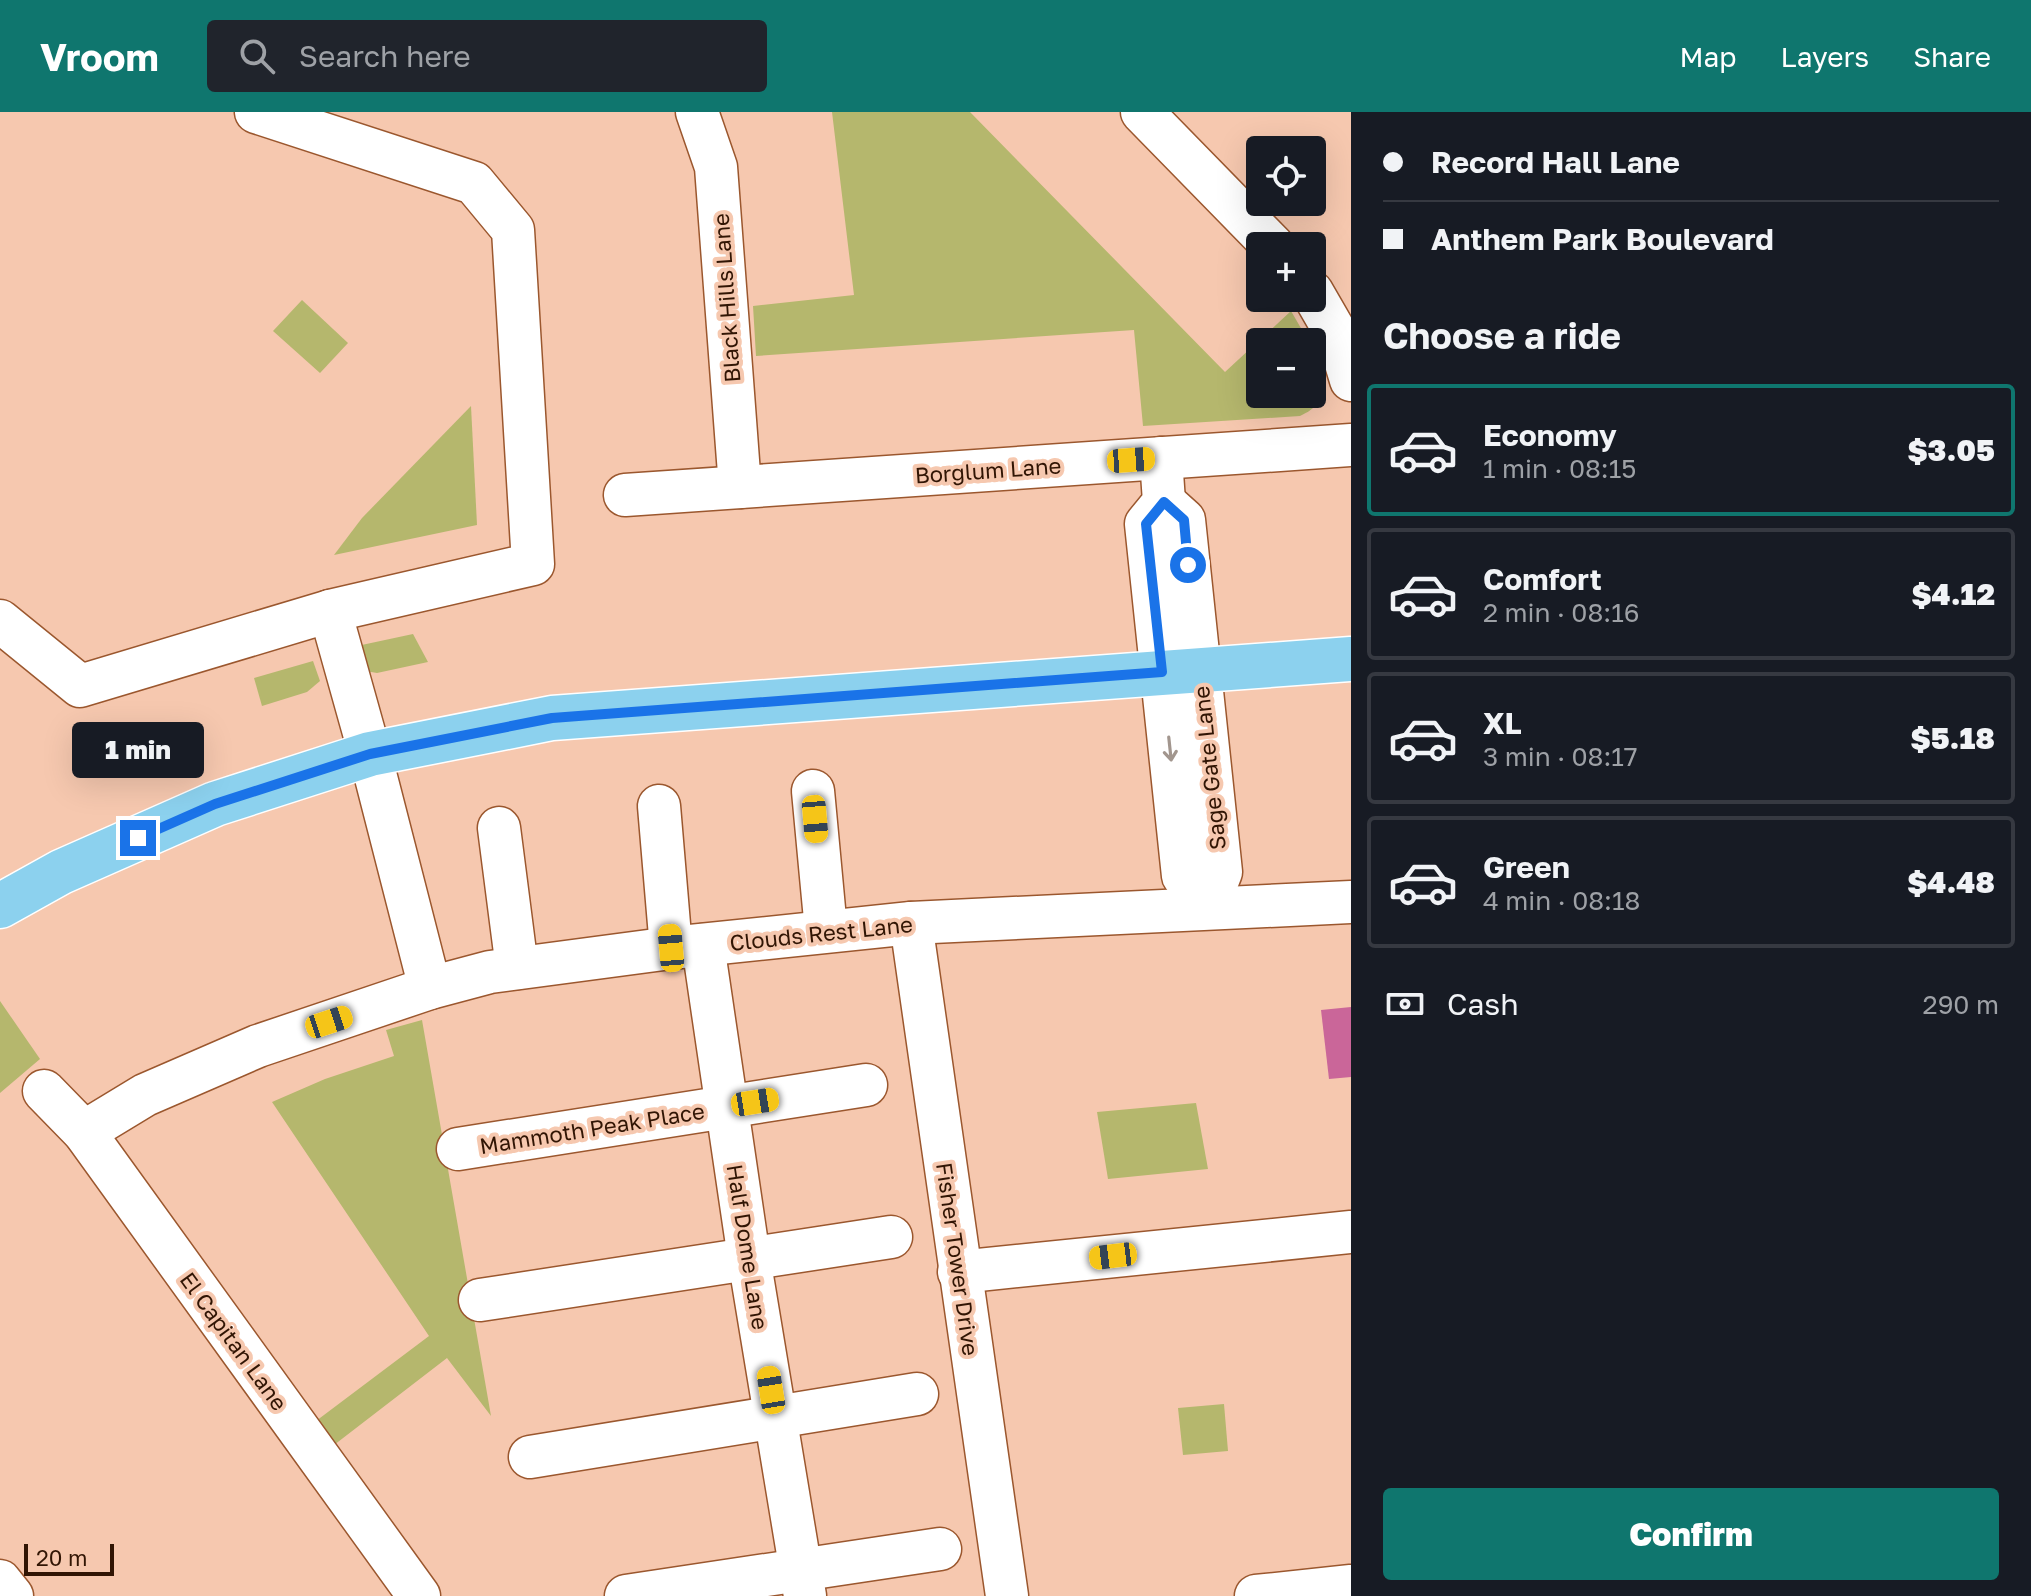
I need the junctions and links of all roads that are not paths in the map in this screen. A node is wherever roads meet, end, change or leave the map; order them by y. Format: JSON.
{"nodes":[{"id":1,"x":256,"y":112,"type":"edge"},
{"id":2,"x":697,"y":112,"type":"edge"},
{"id":3,"x":1142,"y":112,"type":"edge"},
{"id":4,"x":1259,"y":232,"type":"edge"},
{"id":5,"x":1324,"y":312,"type":"edge"},
{"id":6,"x":1351,"y":380,"type":"edge"},
{"id":7,"x":1351,"y":445,"type":"edge"},
{"id":8,"x":1161,"y":458,"type":"junction"},
{"id":9,"x":740,"y":487,"type":"junction"},
{"id":10,"x":625,"y":495,"type":"dead end"},
{"id":11,"x":330,"y":611,"type":"junction"},
{"id":12,"x":0,"y":621,"type":"edge"},
{"id":13,"x":1351,"y":659,"type":"edge"},
{"id":14,"x":1180,"y":670,"type":"junction"},
{"id":15,"x":370,"y":754,"type":"junction"},
{"id":16,"x":813,"y":791,"type":"dead end"},
{"id":17,"x":659,"y":806,"type":"dead end"},
{"id":18,"x":499,"y":828,"type":"dead end"},
{"id":19,"x":1351,"y":902,"type":"edge"},
{"id":20,"x":0,"y":906,"type":"edge"},
{"id":21,"x":1207,"y":908,"type":"junction"},
{"id":22,"x":911,"y":923,"type":"junction"},
{"id":23,"x":826,"y":930,"type":"junction"},
{"id":24,"x":687,"y":946,"type":"junction"},
{"id":25,"x":517,"y":968,"type":"junction"},
{"id":26,"x":430,"y":988,"type":"junction"},
{"id":27,"x":866,"y":1085,"type":"dead end"},
{"id":28,"x":44,"y":1091,"type":"dead end"},
{"id":29,"x":727,"y":1107,"type":"junction"},
{"id":30,"x":84,"y":1132,"type":"junction"},
{"id":31,"x":458,"y":1149,"type":"dead end"},
{"id":32,"x":1351,"y":1232,"type":"edge"},
{"id":33,"x":891,"y":1237,"type":"dead end"},
{"id":34,"x":749,"y":1258,"type":"junction"},
{"id":35,"x":959,"y":1272,"type":"junction"},
{"id":36,"x":480,"y":1300,"type":"dead end"},
{"id":37,"x":917,"y":1394,"type":"dead end"},
{"id":38,"x":775,"y":1416,"type":"junction"},
{"id":39,"x":530,"y":1457,"type":"dead end"},
{"id":40,"x":940,"y":1549,"type":"dead end"},
{"id":41,"x":0,"y":1581,"type":"edge"},
{"id":42,"x":803,"y":1583,"type":"edge"},
{"id":43,"x":1351,"y":1586,"type":"edge"},
{"id":44,"x":12,"y":1596,"type":"edge"},
{"id":45,"x":419,"y":1596,"type":"edge"},
{"id":46,"x":626,"y":1596,"type":"edge"},
{"id":47,"x":1007,"y":1596,"type":"edge"},
{"id":48,"x":1256,"y":1596,"type":"edge"}],
"edges":[{"from":1,"to":11,"type":"street"},
{"from":2,"to":9,"type":"street","name":"Black Hills Lane"},
{"from":3,"to":4,"type":"street"},
{"from":5,"to":6,"type":"street"},
{"from":7,"to":8,"type":"street","name":"Borglum Lane"},
{"from":8,"to":9,"type":"street","name":"Borglum Lane"},
{"from":8,"to":14,"type":"street","name":"Sage Gate Lane"},
{"from":9,"to":10,"type":"street","name":"Borglum Lane"},
{"from":11,"to":12,"type":"street"},
{"from":11,"to":15,"type":"street"},
{"from":13,"to":14,"type":"main road"},
{"from":14,"to":15,"type":"main road"},
{"from":14,"to":21,"type":"street","name":"Sage Gate Lane"},
{"from":15,"to":20,"type":"main road"},
{"from":15,"to":26,"type":"street"},
{"from":16,"to":23,"type":"street"},
{"from":17,"to":24,"type":"street","name":"Half Dome Lane"},
{"from":18,"to":25,"type":"street"},
{"from":19,"to":21,"type":"street","name":"Clouds Rest Lane"},
{"from":21,"to":22,"type":"street","name":"Clouds Rest Lane"},
{"from":22,"to":23,"type":"street","name":"Clouds Rest Lane"},
{"from":22,"to":35,"type":"street","name":"Fisher Tower Drive"},
{"from":23,"to":24,"type":"street","name":"Clouds Rest Lane"},
{"from":24,"to":25,"type":"street","name":"Clouds Rest Lane"},
{"from":24,"to":29,"type":"street","name":"Half Dome Lane"},
{"from":25,"to":26,"type":"street","name":"Clouds Rest Lane"},
{"from":26,"to":30,"type":"street","name":"Clouds Rest Lane"},
{"from":27,"to":29,"type":"street","name":"Mammoth Peak Place"},
{"from":28,"to":30,"type":"street","name":"El Capitan Lane"},
{"from":29,"to":31,"type":"street","name":"Mammoth Peak Place"},
{"from":29,"to":34,"type":"street","name":"Half Dome Lane"},
{"from":30,"to":45,"type":"street","name":"El Capitan Lane"},
{"from":32,"to":35,"type":"street"},
{"from":33,"to":34,"type":"street"},
{"from":34,"to":36,"type":"street"},
{"from":34,"to":38,"type":"street","name":"Half Dome Lane"},
{"from":35,"to":47,"type":"street","name":"Fisher Tower Drive"},
{"from":37,"to":38,"type":"street"},
{"from":38,"to":39,"type":"street"},
{"from":38,"to":42,"type":"street","name":"Half Dome Lane"},
{"from":40,"to":42,"type":"street"},
{"from":41,"to":44,"type":"street"},
{"from":42,"to":46,"type":"street"},
{"from":43,"to":48,"type":"street"}]}
